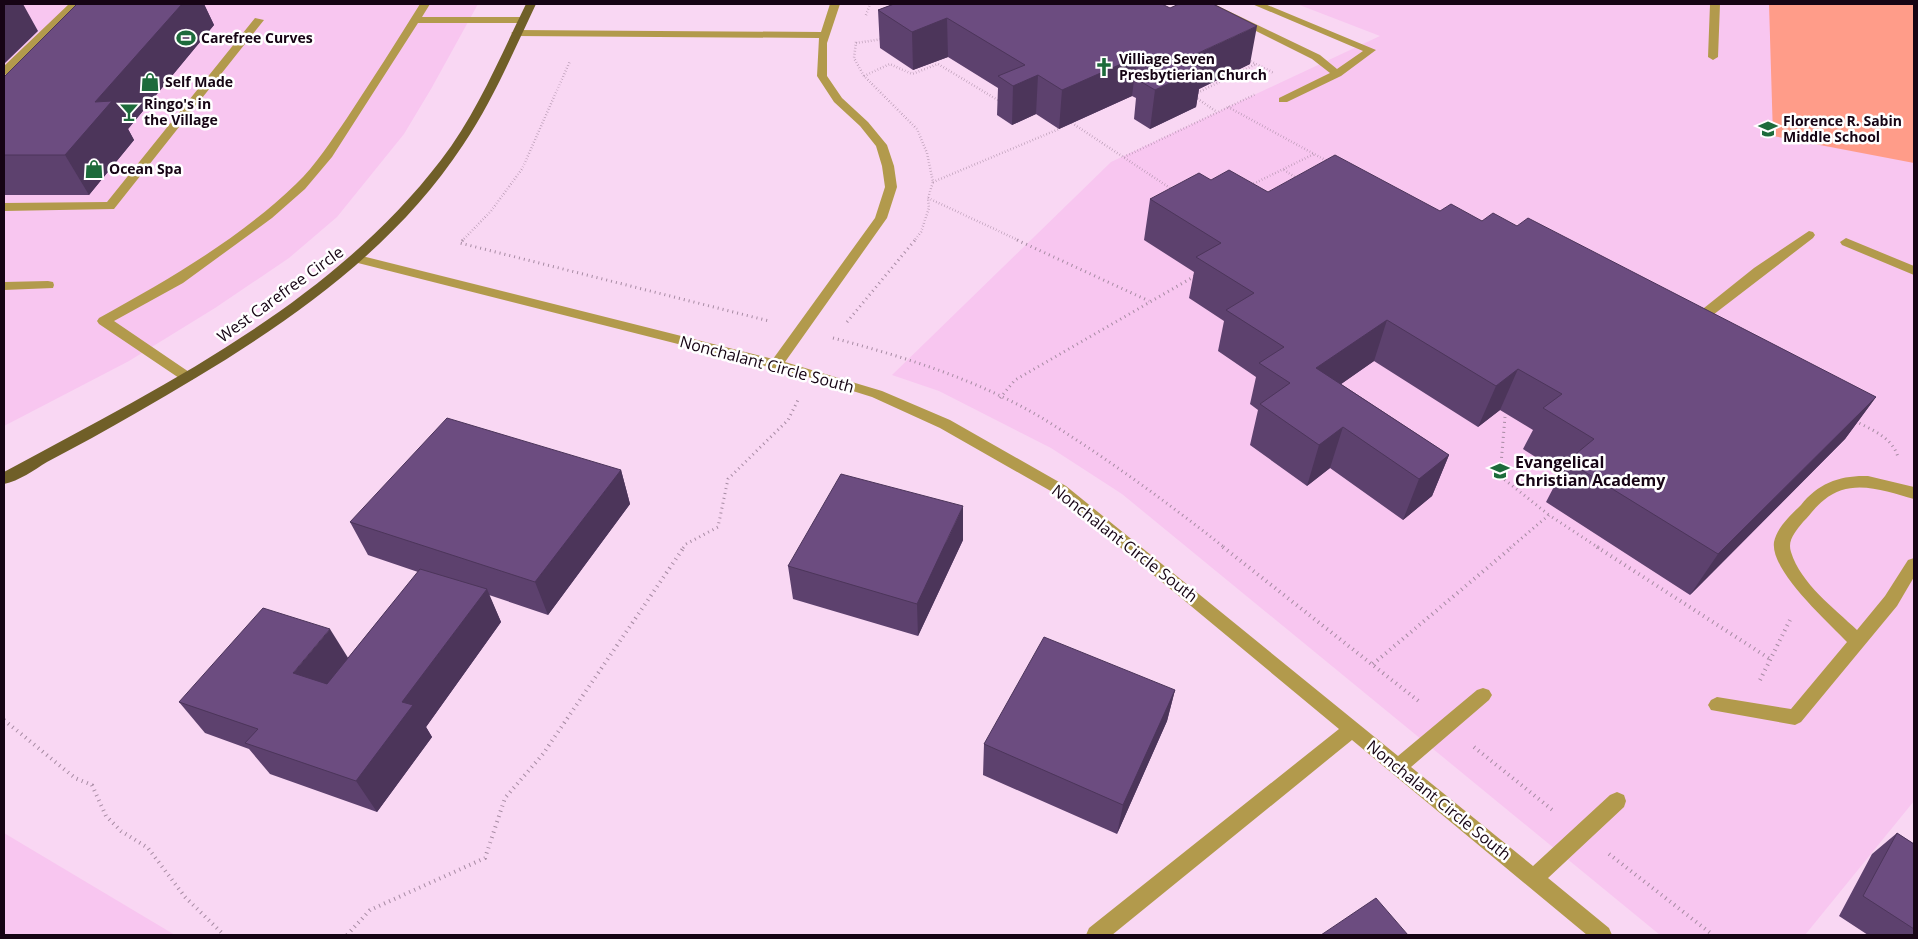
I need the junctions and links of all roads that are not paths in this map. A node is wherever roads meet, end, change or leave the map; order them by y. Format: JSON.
{"nodes":[{"id":1,"x":74,"y":4,"type":"edge"},
{"id":2,"x":425,"y":4,"type":"edge"},
{"id":3,"x":531,"y":4,"type":"edge"},
{"id":4,"x":836,"y":4,"type":"edge"},
{"id":5,"x":1207,"y":4,"type":"edge"},
{"id":6,"x":1257,"y":4,"type":"edge"},
{"id":7,"x":1715,"y":4,"type":"edge"},
{"id":8,"x":259,"y":20,"type":"dead end"},
{"id":9,"x":414,"y":20,"type":"junction"},
{"id":10,"x":523,"y":20,"type":"junction"},
{"id":11,"x":516,"y":33,"type":"junction"},
{"id":12,"x":825,"y":35,"type":"junction"},
{"id":13,"x":1712,"y":57,"type":"dead end"},
{"id":14,"x":4,"y":72,"type":"edge"},
{"id":15,"x":1337,"y":74,"type":"junction"},
{"id":16,"x":1283,"y":100,"type":"dead end"},
{"id":17,"x":4,"y":207,"type":"edge"},
{"id":18,"x":1809,"y":235,"type":"dead end"},
{"id":19,"x":1846,"y":242,"type":"dead end"},
{"id":20,"x":358,"y":259,"type":"junction"},
{"id":21,"x":1914,"y":271,"type":"edge"},
{"id":22,"x":48,"y":285,"type":"dead end"},
{"id":23,"x":4,"y":286,"type":"edge"},
{"id":24,"x":1682,"y":325,"type":"edge"},
{"id":25,"x":776,"y":365,"type":"junction"},
{"id":26,"x":187,"y":377,"type":"junction"},
{"id":27,"x":4,"y":479,"type":"edge"},
{"id":28,"x":1914,"y":493,"type":"edge"},
{"id":29,"x":1914,"y":564,"type":"edge"},
{"id":30,"x":1858,"y":642,"type":"junction"},
{"id":31,"x":1483,"y":694,"type":"dead end"},
{"id":32,"x":1717,"y":706,"type":"dead end"},
{"id":33,"x":1352,"y":728,"type":"junction"},
{"id":34,"x":1398,"y":766,"type":"junction"},
{"id":35,"x":1617,"y":801,"type":"dead end"},
{"id":36,"x":1534,"y":878,"type":"junction"},
{"id":37,"x":1096,"y":935,"type":"edge"},
{"id":38,"x":1602,"y":935,"type":"edge"}],
"edges":[{"from":1,"to":14,"type":"street"},
{"from":2,"to":9,"type":"street"},
{"from":3,"to":10,"type":"main road","name":"West Carefree Circle"},
{"from":4,"to":12,"type":"street"},
{"from":5,"to":15,"type":"street"},
{"from":6,"to":15,"type":"street"},
{"from":7,"to":13,"type":"street"},
{"from":8,"to":17,"type":"street"},
{"from":9,"to":10,"type":"street"},
{"from":9,"to":26,"type":"street"},
{"from":10,"to":11,"type":"main road","name":"West Carefree Circle"},
{"from":11,"to":12,"type":"street"},
{"from":11,"to":20,"type":"main road","name":"West Carefree Circle"},
{"from":12,"to":25,"type":"street"},
{"from":15,"to":16,"type":"street"},
{"from":18,"to":24,"type":"street"},
{"from":19,"to":21,"type":"street"},
{"from":20,"to":25,"type":"street","name":"Nonchalant Circle South"},
{"from":20,"to":26,"type":"main road","name":"West Carefree Circle"},
{"from":22,"to":23,"type":"street"},
{"from":25,"to":33,"type":"street","name":"Nonchalant Circle South"},
{"from":26,"to":27,"type":"main road","name":"West Carefree Circle"},
{"from":28,"to":30,"type":"street"},
{"from":29,"to":30,"type":"street"},
{"from":30,"to":32,"type":"street"},
{"from":31,"to":34,"type":"street"},
{"from":33,"to":34,"type":"street","name":"Nonchalant Circle South"},
{"from":33,"to":37,"type":"street"},
{"from":34,"to":36,"type":"street","name":"Nonchalant Circle South"},
{"from":35,"to":36,"type":"street"},
{"from":36,"to":38,"type":"street","name":"Nonchalant Circle South"}]}
